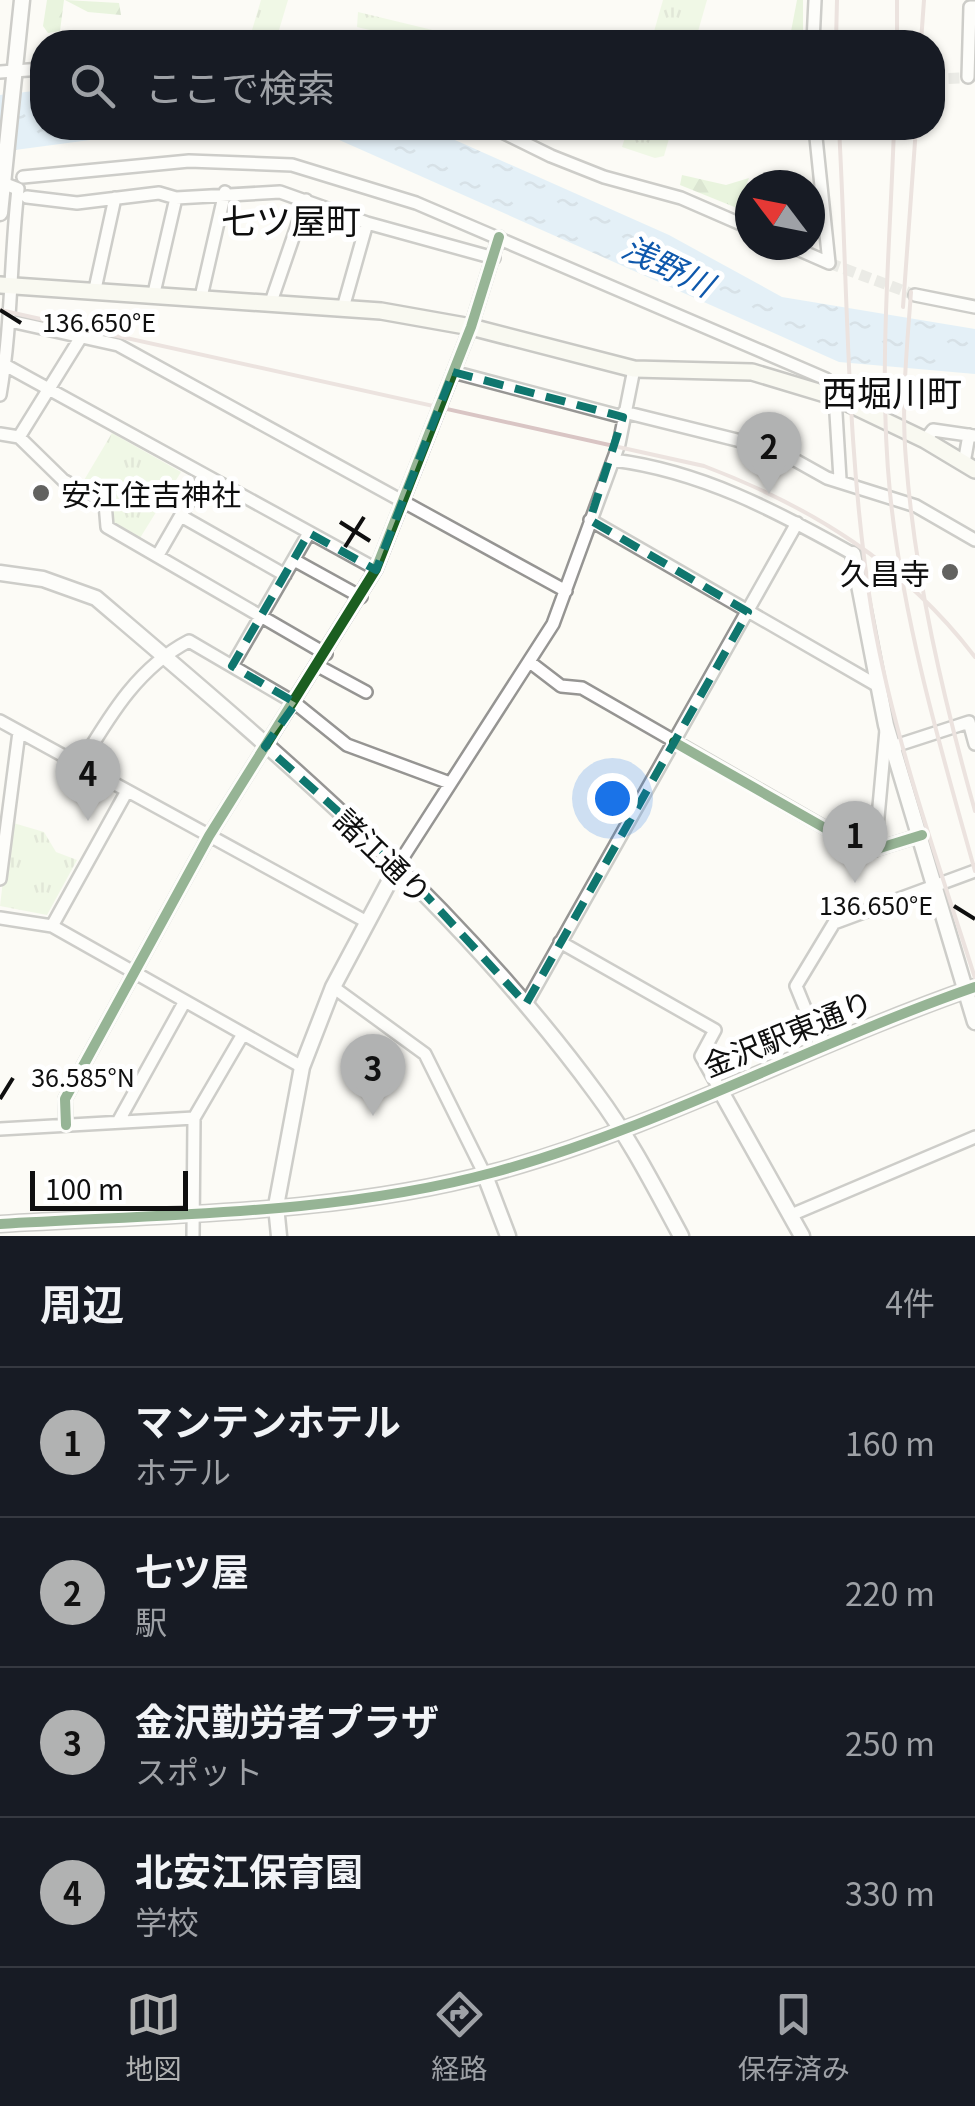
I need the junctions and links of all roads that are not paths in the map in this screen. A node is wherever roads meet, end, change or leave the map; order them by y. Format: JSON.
{"nodes":[{"id":1,"x":22,"y":0,"type":"edge"},
{"id":2,"x":815,"y":0,"type":"edge"},
{"id":3,"x":975,"y":7,"type":"edge"},
{"id":4,"x":814,"y":30,"type":"edge"},
{"id":5,"x":10,"y":74,"type":"edge"},
{"id":6,"x":969,"y":77,"type":"edge"},
{"id":7,"x":518,"y":140,"type":"edge"},
{"id":8,"x":816,"y":140,"type":"edge"},
{"id":9,"x":819,"y":170,"type":"edge"},
{"id":10,"x":23,"y":176,"type":"dead end"},
{"id":11,"x":2,"y":182,"type":"edge"},
{"id":12,"x":225,"y":192,"type":"junction"},
{"id":13,"x":27,"y":197,"type":"dead end"},
{"id":14,"x":115,"y":198,"type":"junction"},
{"id":15,"x":176,"y":198,"type":"junction"},
{"id":16,"x":306,"y":200,"type":"junction"},
{"id":17,"x":0,"y":213,"type":"edge"},
{"id":18,"x":735,"y":222,"type":"edge"},
{"id":19,"x":366,"y":223,"type":"junction"},
{"id":20,"x":825,"y":224,"type":"edge"},
{"id":21,"x":499,"y":237,"type":"junction"},
{"id":22,"x":494,"y":258,"type":"junction"},
{"id":23,"x":822,"y":260,"type":"edge"},
{"id":24,"x":6,"y":287,"type":"edge"},
{"id":25,"x":95,"y":289,"type":"junction"},
{"id":26,"x":154,"y":293,"type":"junction"},
{"id":27,"x":915,"y":295,"type":"tunnel mouth"},
{"id":28,"x":201,"y":296,"type":"junction"},
{"id":29,"x":272,"y":302,"type":"junction"},
{"id":30,"x":975,"y":307,"type":"edge"},
{"id":31,"x":343,"y":308,"type":"junction"},
{"id":32,"x":10,"y":321,"type":"junction"},
{"id":33,"x":471,"y":327,"type":"junction"},
{"id":34,"x":81,"y":337,"type":"junction"},
{"id":35,"x":4,"y":338,"type":"edge"},
{"id":36,"x":5,"y":365,"type":"junction"},
{"id":37,"x":634,"y":369,"type":"junction"},
{"id":38,"x":453,"y":372,"type":"junction"},
{"id":39,"x":826,"y":379,"type":"dead end"},
{"id":40,"x":50,"y":390,"type":"junction"},
{"id":41,"x":0,"y":395,"type":"edge"},
{"id":42,"x":838,"y":399,"type":"junction"},
{"id":43,"x":624,"y":415,"type":"junction"},
{"id":44,"x":0,"y":434,"type":"edge"},
{"id":45,"x":972,"y":435,"type":"edge"},
{"id":46,"x":19,"y":437,"type":"junction"},
{"id":47,"x":926,"y":440,"type":"junction"},
{"id":48,"x":613,"y":460,"type":"junction"},
{"id":49,"x":969,"y":467,"type":"edge"},
{"id":50,"x":204,"y":475,"type":"junction"},
{"id":51,"x":840,"y":479,"type":"junction"},
{"id":52,"x":402,"y":500,"type":"junction"},
{"id":53,"x":181,"y":516,"type":"junction"},
{"id":54,"x":590,"y":520,"type":"junction"},
{"id":55,"x":797,"y":523,"type":"junction"},
{"id":56,"x":309,"y":533,"type":"junction"},
{"id":57,"x":975,"y":540,"type":"edge"},
{"id":58,"x":158,"y":554,"type":"junction"},
{"id":59,"x":853,"y":554,"type":"joint"},
{"id":60,"x":294,"y":560,"type":"junction"},
{"id":61,"x":376,"y":569,"type":"junction"},
{"id":62,"x":0,"y":573,"type":"edge"},
{"id":63,"x":285,"y":574,"type":"junction"},
{"id":64,"x":566,"y":591,"type":"junction"},
{"id":65,"x":360,"y":597,"type":"junction"},
{"id":66,"x":748,"y":612,"type":"junction"},
{"id":67,"x":261,"y":615,"type":"junction"},
{"id":68,"x":326,"y":654,"type":"junction"},
{"id":69,"x":162,"y":655,"type":"junction"},
{"id":70,"x":531,"y":663,"type":"junction"},
{"id":71,"x":232,"y":666,"type":"junction"},
{"id":72,"x":318,"y":666,"type":"junction"},
{"id":73,"x":878,"y":686,"type":"junction"},
{"id":74,"x":366,"y":692,"type":"dead end"},
{"id":75,"x":295,"y":703,"type":"junction"},
{"id":76,"x":0,"y":721,"type":"edge"},
{"id":77,"x":886,"y":724,"type":"junction"},
{"id":78,"x":19,"y":732,"type":"junction"},
{"id":79,"x":674,"y":742,"type":"junction"},
{"id":80,"x":975,"y":744,"type":"edge"},
{"id":81,"x":265,"y":746,"type":"junction"},
{"id":82,"x":895,"y":746,"type":"junction"},
{"id":83,"x":80,"y":766,"type":"junction"},
{"id":84,"x":447,"y":782,"type":"junction"},
{"id":85,"x":127,"y":791,"type":"junction"},
{"id":86,"x":922,"y":835,"type":"junction"},
{"id":87,"x":209,"y":836,"type":"junction"},
{"id":88,"x":875,"y":850,"type":"junction"},
{"id":89,"x":398,"y":864,"type":"junction"},
{"id":90,"x":975,"y":871,"type":"edge"},
{"id":91,"x":0,"y":879,"type":"edge"},
{"id":92,"x":936,"y":882,"type":"junction"},
{"id":93,"x":0,"y":918,"type":"edge"},
{"id":94,"x":367,"y":922,"type":"junction"},
{"id":95,"x":52,"y":926,"type":"junction"},
{"id":96,"x":560,"y":942,"type":"junction"},
{"id":97,"x":134,"y":972,"type":"junction"},
{"id":98,"x":333,"y":987,"type":"junction"},
{"id":99,"x":970,"y":989,"type":"edge"},
{"id":100,"x":185,"y":1001,"type":"junction"},
{"id":101,"x":526,"y":1004,"type":"junction"},
{"id":102,"x":975,"y":1022,"type":"edge"},
{"id":103,"x":243,"y":1034,"type":"junction"},
{"id":104,"x":820,"y":1045,"type":"junction"},
{"id":105,"x":302,"y":1067,"type":"junction"},
{"id":106,"x":719,"y":1088,"type":"junction"},
{"id":107,"x":194,"y":1118,"type":"junction"},
{"id":108,"x":118,"y":1122,"type":"junction"},
{"id":109,"x":66,"y":1124,"type":"junction"},
{"id":110,"x":620,"y":1128,"type":"junction"},
{"id":111,"x":0,"y":1129,"type":"edge"},
{"id":112,"x":975,"y":1137,"type":"edge"},
{"id":113,"x":484,"y":1173,"type":"junction"},
{"id":114,"x":276,"y":1206,"type":"junction"},
{"id":115,"x":192,"y":1212,"type":"junction"},
{"id":116,"x":790,"y":1215,"type":"junction"},
{"id":117,"x":0,"y":1224,"type":"edge"},
{"id":118,"x":194,"y":1236,"type":"edge"},
{"id":119,"x":279,"y":1236,"type":"edge"},
{"id":120,"x":508,"y":1236,"type":"edge"},
{"id":121,"x":682,"y":1236,"type":"edge"},
{"id":122,"x":802,"y":1236,"type":"edge"}],
"edges":[{"from":1,"to":5,"type":"street"},
{"from":2,"to":4,"type":"street"},
{"from":3,"to":6,"type":"street"},
{"from":5,"to":11,"type":"street"},
{"from":7,"to":18,"type":"street"},
{"from":8,"to":9,"type":"street"},
{"from":10,"to":21,"type":"street"},
{"from":11,"to":17,"type":"street"},
{"from":11,"to":24,"type":"street"},
{"from":12,"to":15,"type":"street"},
{"from":12,"to":16,"type":"street"},
{"from":12,"to":28,"type":"street"},
{"from":13,"to":14,"type":"street"},
{"from":14,"to":15,"type":"street"},
{"from":14,"to":25,"type":"street"},
{"from":15,"to":26,"type":"street"},
{"from":16,"to":19,"type":"street"},
{"from":16,"to":29,"type":"street"},
{"from":19,"to":22,"type":"street"},
{"from":19,"to":31,"type":"street"},
{"from":20,"to":23,"type":"street"},
{"from":21,"to":22,"type":"street"},
{"from":21,"to":39,"type":"street"},
{"from":22,"to":33,"type":"street"},
{"from":24,"to":25,"type":"main road"},
{"from":24,"to":32,"type":"street"},
{"from":25,"to":26,"type":"main road"},
{"from":26,"to":28,"type":"main road"},
{"from":27,"to":30,"type":"street"},
{"from":28,"to":29,"type":"main road"},
{"from":29,"to":31,"type":"main road"},
{"from":31,"to":33,"type":"main road"},
{"from":32,"to":34,"type":"street"},
{"from":32,"to":35,"type":"street"},
{"from":33,"to":37,"type":"main road"},
{"from":33,"to":38,"type":"street"},
{"from":34,"to":40,"type":"street"},
{"from":34,"to":52,"type":"street"},
{"from":35,"to":36,"type":"street"},
{"from":36,"to":40,"type":"street"},
{"from":36,"to":41,"type":"street"},
{"from":37,"to":42,"type":"main road"},
{"from":37,"to":43,"type":"street"},
{"from":38,"to":43,"type":"street"},
{"from":38,"to":52,"type":"street"},
{"from":40,"to":46,"type":"street"},
{"from":40,"to":50,"type":"street"},
{"from":42,"to":47,"type":"main road"},
{"from":42,"to":51,"type":"street"},
{"from":43,"to":48,"type":"street"},
{"from":43,"to":51,"type":"street"},
{"from":44,"to":46,"type":"street"},
{"from":45,"to":47,"type":"street"},
{"from":45,"to":49,"type":"street"},
{"from":46,"to":58,"type":"street"},
{"from":47,"to":49,"type":"main road"},
{"from":48,"to":54,"type":"street"},
{"from":48,"to":55,"type":"street"},
{"from":50,"to":53,"type":"street"},
{"from":50,"to":56,"type":"street"},
{"from":51,"to":57,"type":"street"},
{"from":52,"to":61,"type":"street"},
{"from":52,"to":64,"type":"street"},
{"from":53,"to":58,"type":"street"},
{"from":53,"to":63,"type":"street"},
{"from":54,"to":64,"type":"street"},
{"from":54,"to":66,"type":"street"},
{"from":55,"to":59,"type":"street"},
{"from":55,"to":66,"type":"street"},
{"from":56,"to":60,"type":"street"},
{"from":56,"to":61,"type":"street"},
{"from":58,"to":67,"type":"street"},
{"from":59,"to":73,"type":"street"},
{"from":60,"to":63,"type":"street"},
{"from":60,"to":65,"type":"street"},
{"from":61,"to":65,"type":"street"},
{"from":62,"to":69,"type":"street","name":"諸江通り"},
{"from":63,"to":67,"type":"street"},
{"from":64,"to":70,"type":"street"},
{"from":65,"to":68,"type":"street"},
{"from":66,"to":73,"type":"street"},
{"from":66,"to":79,"type":"street"},
{"from":67,"to":68,"type":"street"},
{"from":67,"to":71,"type":"street"},
{"from":68,"to":72,"type":"street"},
{"from":69,"to":71,"type":"street"},
{"from":69,"to":81,"type":"street","name":"諸江通り"},
{"from":69,"to":83,"type":"street"},
{"from":70,"to":79,"type":"street"},
{"from":70,"to":84,"type":"street"},
{"from":71,"to":75,"type":"street"},
{"from":72,"to":74,"type":"street"},
{"from":72,"to":75,"type":"street"},
{"from":73,"to":77,"type":"street"},
{"from":75,"to":81,"type":"street"},
{"from":75,"to":84,"type":"street"},
{"from":76,"to":78,"type":"street"},
{"from":77,"to":82,"type":"street"},
{"from":77,"to":88,"type":"street"},
{"from":78,"to":83,"type":"street"},
{"from":78,"to":91,"type":"street"},
{"from":79,"to":88,"type":"street"},
{"from":79,"to":96,"type":"street"},
{"from":80,"to":82,"type":"street"},
{"from":81,"to":87,"type":"street"},
{"from":81,"to":89,"type":"street","name":"諸江通り"},
{"from":82,"to":86,"type":"street"},
{"from":83,"to":85,"type":"street"},
{"from":84,"to":89,"type":"street"},
{"from":85,"to":87,"type":"street"},
{"from":85,"to":95,"type":"street"},
{"from":86,"to":88,"type":"street"},
{"from":86,"to":92,"type":"street"},
{"from":87,"to":94,"type":"street"},
{"from":87,"to":97,"type":"street"},
{"from":89,"to":94,"type":"street"},
{"from":89,"to":101,"type":"street","name":"諸江通り"},
{"from":90,"to":92,"type":"street"},
{"from":92,"to":99,"type":"street"},
{"from":92,"to":104,"type":"street"},
{"from":93,"to":95,"type":"street"},
{"from":94,"to":98,"type":"street"},
{"from":95,"to":97,"type":"street"},
{"from":96,"to":101,"type":"street"},
{"from":96,"to":106,"type":"street"},
{"from":97,"to":100,"type":"street"},
{"from":97,"to":109,"type":"street"},
{"from":98,"to":105,"type":"street"},
{"from":98,"to":113,"type":"street"},
{"from":99,"to":102,"type":"street"},
{"from":99,"to":104,"type":"street","name":"金沢駅東通り"},
{"from":100,"to":103,"type":"street"},
{"from":100,"to":108,"type":"street"},
{"from":101,"to":110,"type":"street","name":"諸江通り"},
{"from":103,"to":105,"type":"street"},
{"from":103,"to":107,"type":"street"},
{"from":104,"to":106,"type":"street","name":"金沢駅東通り"},
{"from":105,"to":114,"type":"street"},
{"from":106,"to":110,"type":"street","name":"金沢駅東通り"},
{"from":106,"to":116,"type":"street"},
{"from":107,"to":108,"type":"street"},
{"from":107,"to":115,"type":"street"},
{"from":108,"to":109,"type":"street"},
{"from":109,"to":111,"type":"street"},
{"from":110,"to":113,"type":"street","name":"金沢駅東通り"},
{"from":110,"to":121,"type":"street","name":"諸江通り"},
{"from":112,"to":116,"type":"street"},
{"from":113,"to":114,"type":"street","name":"金沢駅東通り"},
{"from":113,"to":120,"type":"street"},
{"from":114,"to":115,"type":"street","name":"金沢駅東通り"},
{"from":114,"to":119,"type":"street"},
{"from":115,"to":117,"type":"street","name":"金沢駅東通り"},
{"from":115,"to":118,"type":"street"},
{"from":116,"to":122,"type":"street"}]}
